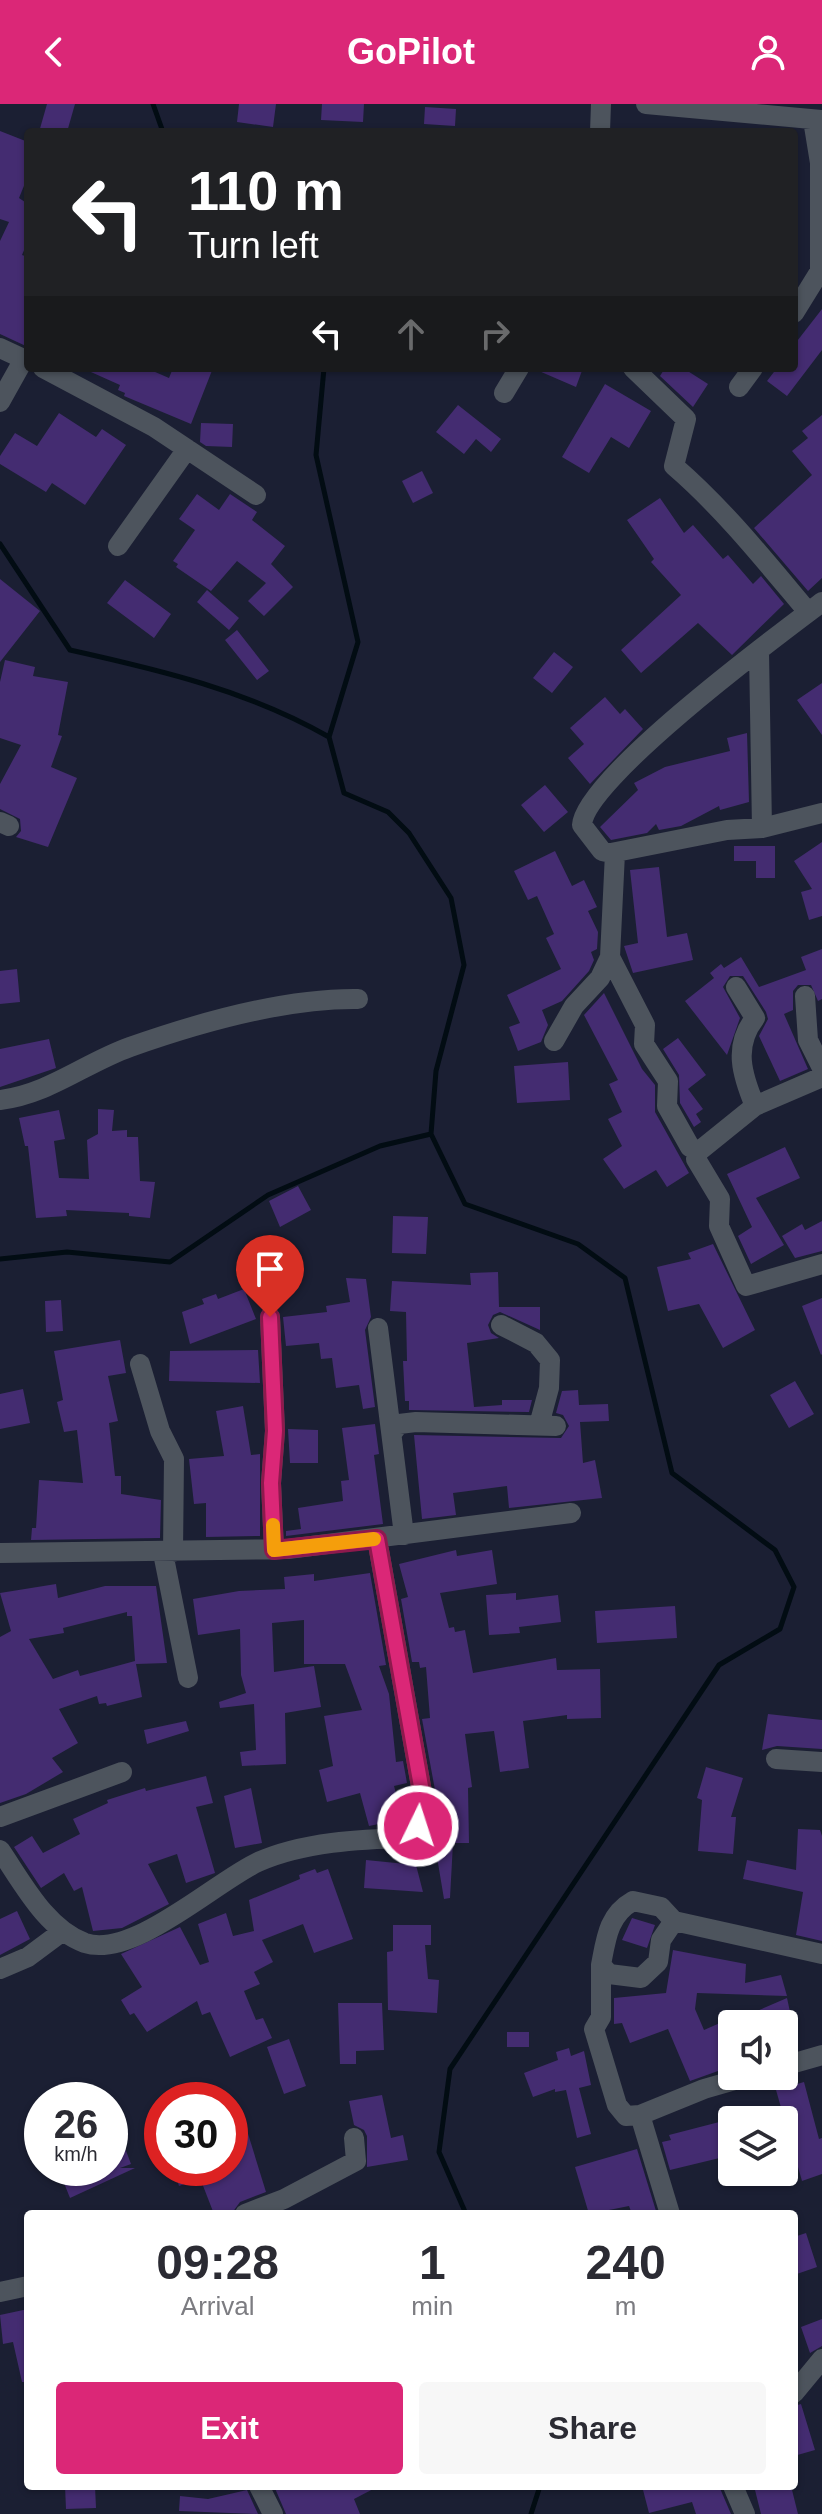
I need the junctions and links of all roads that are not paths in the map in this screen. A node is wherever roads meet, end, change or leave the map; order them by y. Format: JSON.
{"nodes":[{"id":1,"x":601,"y":104,"type":"edge"},
{"id":2,"x":646,"y":104,"type":"edge"},
{"id":3,"x":817,"y":120,"type":"edge"},
{"id":4,"x":600,"y":128,"type":"edge"},
{"id":5,"x":798,"y":307,"type":"edge"},
{"id":6,"x":0,"y":348,"type":"edge"},
{"id":7,"x":24,"y":359,"type":"edge"},
{"id":8,"x":24,"y":363,"type":"edge"},
{"id":9,"x":51,"y":372,"type":"edge"},
{"id":10,"x":517,"y":372,"type":"edge"},
{"id":11,"x":637,"y":372,"type":"edge"},
{"id":12,"x":750,"y":372,"type":"edge"},
{"id":13,"x":739,"y":387,"type":"dead end"},
{"id":14,"x":504,"y":393,"type":"dead end"},
{"id":15,"x":0,"y":402,"type":"edge"},
{"id":16,"x":187,"y":449,"type":"junction"},
{"id":17,"x":256,"y":495,"type":"dead end"},
{"id":18,"x":118,"y":546,"type":"dead end"},
{"id":19,"x":815,"y":607,"type":"edge"},
{"id":20,"x":759,"y":651,"type":"junction"},
{"id":21,"x":822,"y":813,"type":"edge"},
{"id":22,"x":762,"y":828,"type":"junction"},
{"id":23,"x":615,"y":853,"type":"junction"},
{"id":24,"x":610,"y":957,"type":"junction"},
{"id":25,"x":736,"y":987,"type":"dead end"},
{"id":26,"x":805,"y":996,"type":"dead end"},
{"id":27,"x":358,"y":999,"type":"dead end"},
{"id":28,"x":554,"y":1041,"type":"dead end"},
{"id":29,"x":822,"y":1068,"type":"edge"},
{"id":30,"x":822,"y":1077,"type":"edge"},
{"id":31,"x":0,"y":1100,"type":"edge"},
{"id":32,"x":755,"y":1106,"type":"junction"},
{"id":33,"x":698,"y":1152,"type":"junction"},
{"id":34,"x":822,"y":1264,"type":"edge"},
{"id":35,"x":270,"y":1317,"type":"dead end"},
{"id":36,"x":501,"y":1325,"type":"dead end"},
{"id":37,"x":378,"y":1328,"type":"dead end"},
{"id":38,"x":140,"y":1364,"type":"dead end"},
{"id":39,"x":393,"y":1432,"type":"junction"},
{"id":40,"x":571,"y":1513,"type":"dead end"},
{"id":41,"x":404,"y":1535,"type":"junction"},
{"id":42,"x":377,"y":1539,"type":"junction"},
{"id":43,"x":274,"y":1550,"type":"junction"},
{"id":44,"x":168,"y":1552,"type":"junction"},
{"id":45,"x":0,"y":1553,"type":"edge"},
{"id":46,"x":188,"y":1678,"type":"dead end"},
{"id":47,"x":776,"y":1759,"type":"dead end"},
{"id":48,"x":822,"y":1762,"type":"edge"},
{"id":49,"x":122,"y":1772,"type":"dead end"},
{"id":50,"x":0,"y":1817,"type":"edge"},
{"id":51,"x":0,"y":1850,"type":"edge"},
{"id":52,"x":674,"y":1921,"type":"junction"},
{"id":53,"x":63,"y":1931,"type":"junction"},
{"id":54,"x":822,"y":1954,"type":"edge"},
{"id":55,"x":601,"y":1965,"type":"junction"},
{"id":56,"x":0,"y":1969,"type":"edge"},
{"id":57,"x":822,"y":2055,"type":"edge"},
{"id":58,"x":798,"y":2062,"type":"edge"},
{"id":59,"x":718,"y":2085,"type":"edge"},
{"id":60,"x":640,"y":2115,"type":"junction"},
{"id":61,"x":354,"y":2138,"type":"dead end"},
{"id":62,"x":255,"y":2210,"type":"edge"},
{"id":63,"x":669,"y":2210,"type":"edge"},
{"id":64,"x":24,"y":2287,"type":"edge"},
{"id":65,"x":0,"y":2292,"type":"edge"},
{"id":66,"x":822,"y":2359,"type":"edge"},
{"id":67,"x":798,"y":2388,"type":"edge"},
{"id":68,"x":261,"y":2490,"type":"edge"},
{"id":69,"x":735,"y":2490,"type":"edge"},
{"id":70,"x":273,"y":2514,"type":"edge"},
{"id":71,"x":745,"y":2514,"type":"edge"}],
"edges":[{"from":1,"to":4,"type":"street"},
{"from":2,"to":3,"type":"street"},
{"from":3,"to":5,"type":"street"},
{"from":6,"to":7,"type":"street"},
{"from":8,"to":15,"type":"street"},
{"from":9,"to":16,"type":"street"},
{"from":10,"to":14,"type":"street"},
{"from":11,"to":19,"type":"street"},
{"from":12,"to":13,"type":"street"},
{"from":16,"to":17,"type":"street"},
{"from":16,"to":18,"type":"street"},
{"from":19,"to":20,"type":"street"},
{"from":20,"to":22,"type":"street"},
{"from":20,"to":23,"type":"street"},
{"from":21,"to":22,"type":"street"},
{"from":22,"to":23,"type":"street"},
{"from":23,"to":24,"type":"street"},
{"from":24,"to":28,"type":"street"},
{"from":24,"to":33,"type":"street"},
{"from":25,"to":32,"type":"street"},
{"from":26,"to":29,"type":"street"},
{"from":27,"to":31,"type":"street"},
{"from":30,"to":32,"type":"street"},
{"from":32,"to":33,"type":"street"},
{"from":33,"to":34,"type":"street"},
{"from":35,"to":43,"type":"street"},
{"from":36,"to":39,"type":"street"},
{"from":37,"to":39,"type":"street"},
{"from":38,"to":44,"type":"street"},
{"from":39,"to":41,"type":"street"},
{"from":40,"to":41,"type":"street"},
{"from":41,"to":42,"type":"street"},
{"from":42,"to":43,"type":"street"},
{"from":42,"to":53,"type":"street"},
{"from":43,"to":44,"type":"street"},
{"from":44,"to":45,"type":"street"},
{"from":44,"to":46,"type":"street"},
{"from":47,"to":48,"type":"street"},
{"from":49,"to":50,"type":"street"},
{"from":51,"to":53,"type":"street"},
{"from":52,"to":54,"type":"street"},
{"from":52,"to":55,"type":"street"},
{"from":52,"to":55,"type":"street"},
{"from":53,"to":56,"type":"street"},
{"from":55,"to":60,"type":"street"},
{"from":57,"to":58,"type":"street"},
{"from":59,"to":60,"type":"street"},
{"from":60,"to":63,"type":"street"},
{"from":61,"to":62,"type":"street"},
{"from":64,"to":65,"type":"street"},
{"from":66,"to":67,"type":"street"},
{"from":68,"to":70,"type":"street"},
{"from":69,"to":71,"type":"street"}]}
